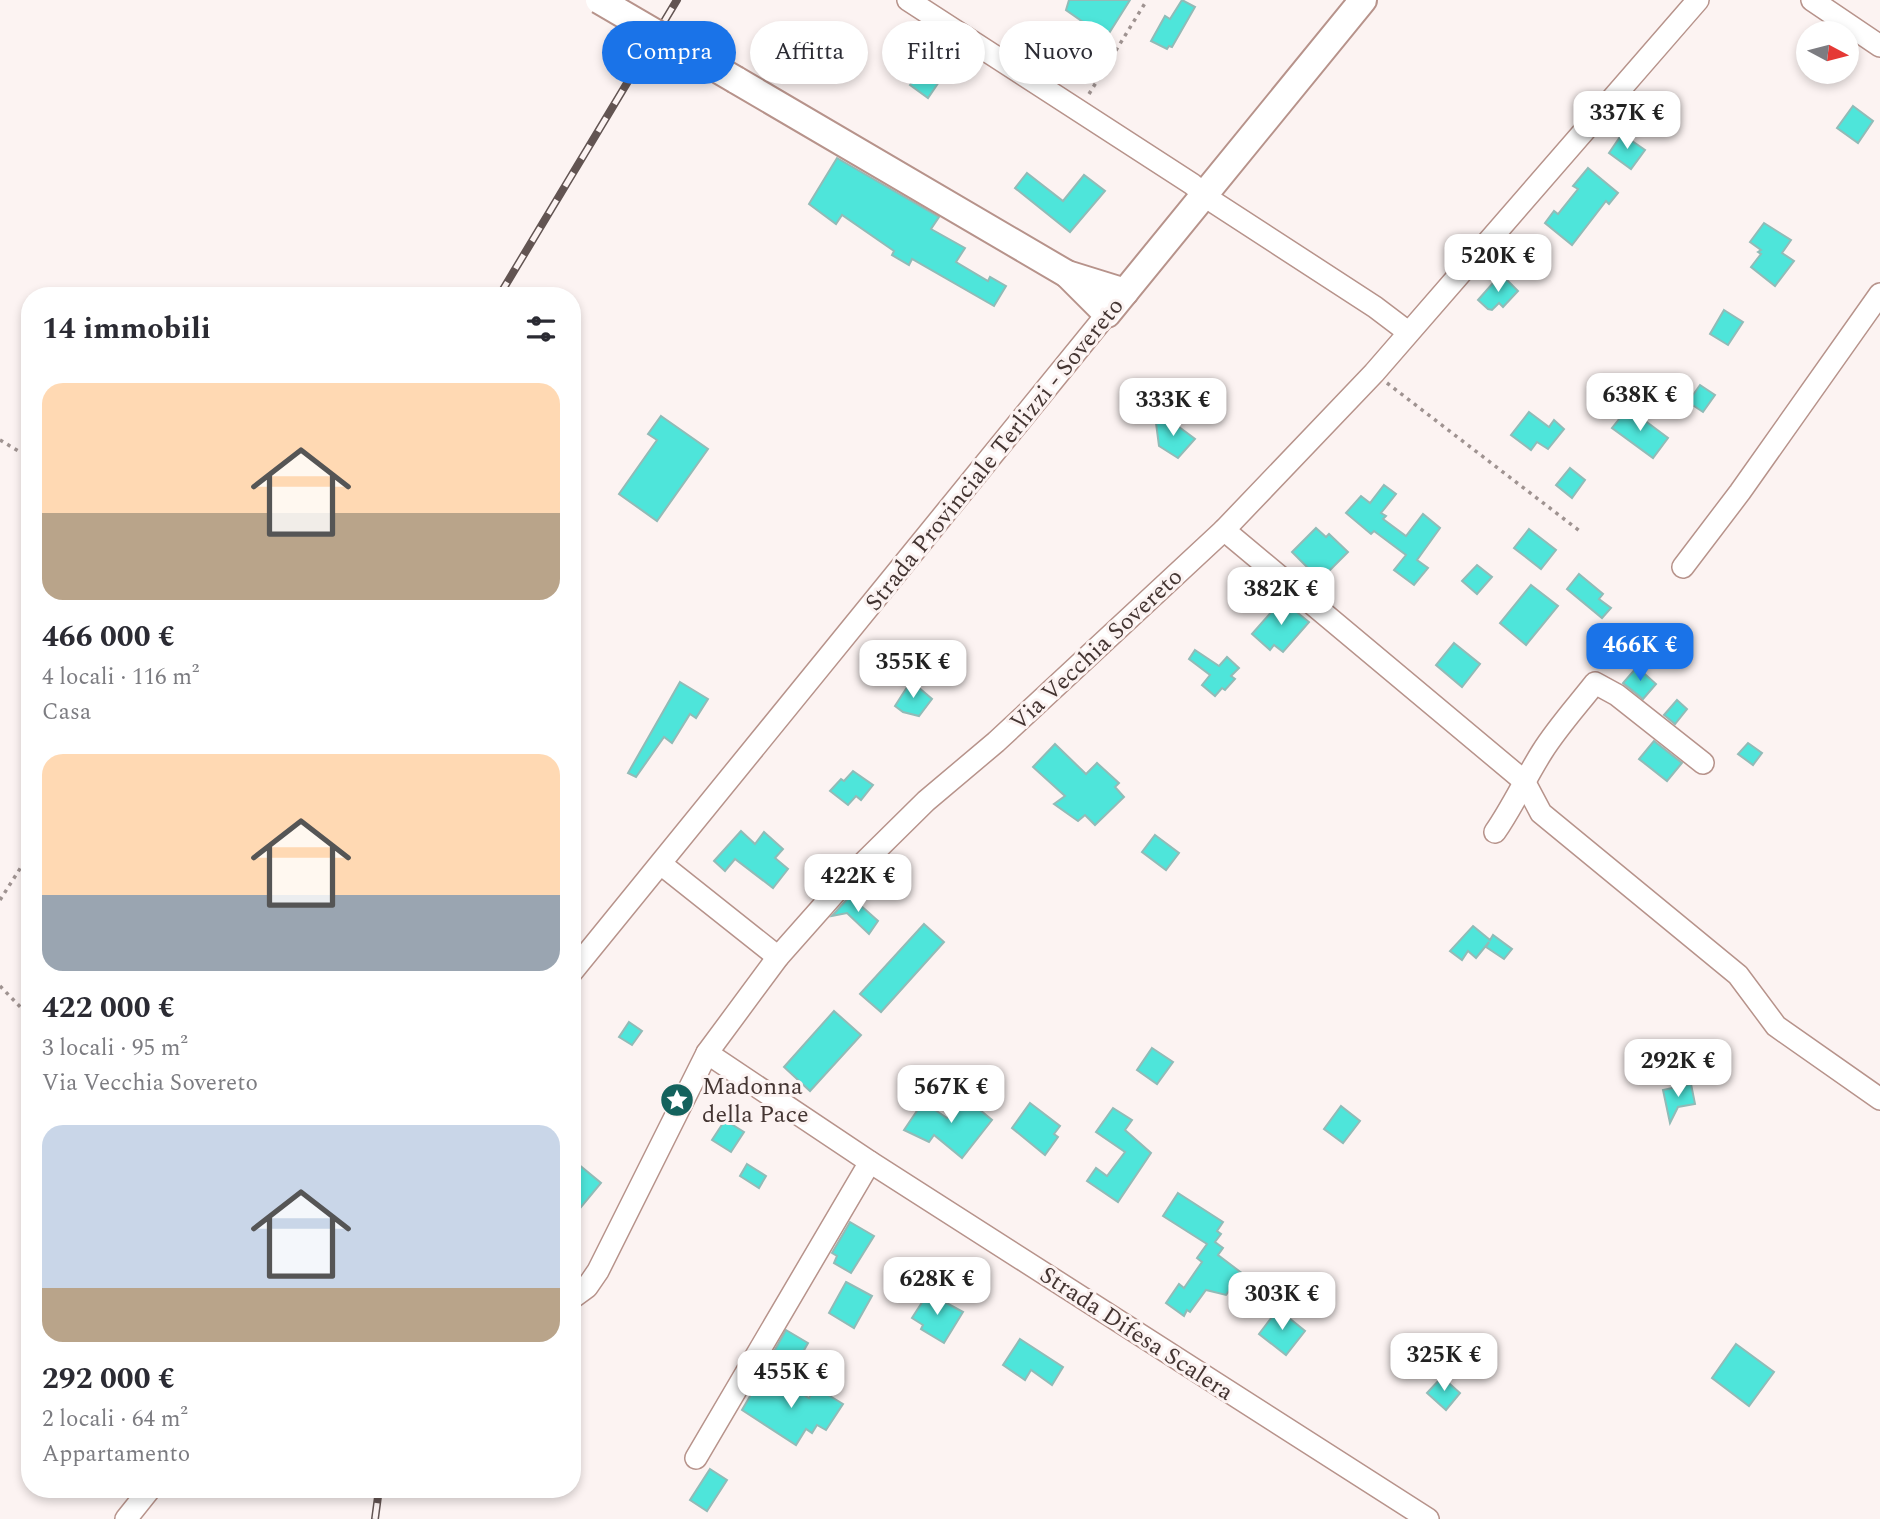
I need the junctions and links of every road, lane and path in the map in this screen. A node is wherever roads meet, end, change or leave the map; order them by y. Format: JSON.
{"nodes":[{"id":1,"x":599,"y":0,"type":"edge"},
{"id":2,"x":908,"y":0,"type":"edge"},
{"id":3,"x":1147,"y":0,"type":"edge"},
{"id":4,"x":1363,"y":0,"type":"edge"},
{"id":5,"x":1698,"y":0,"type":"edge"},
{"id":6,"x":1812,"y":0,"type":"edge"},
{"id":7,"x":1880,"y":46,"type":"edge"},
{"id":8,"x":1079,"y":111,"type":"junction"},
{"id":9,"x":1205,"y":195,"type":"junction"},
{"id":10,"x":1067,"y":274,"type":"junction"},
{"id":11,"x":1125,"y":292,"type":"junction"},
{"id":12,"x":1880,"y":294,"type":"edge"},
{"id":13,"x":1107,"y":314,"type":"junction"},
{"id":14,"x":1408,"y":332,"type":"junction"},
{"id":15,"x":1374,"y":373,"type":"junction"},
{"id":16,"x":0,"y":440,"type":"edge"},
{"id":17,"x":21,"y":453,"type":"edge"},
{"id":18,"x":1224,"y":530,"type":"junction"},
{"id":19,"x":1581,"y":531,"type":"dead end"},
{"id":20,"x":1683,"y":567,"type":"dead end"},
{"id":21,"x":1703,"y":763,"type":"dead end"},
{"id":22,"x":1524,"y":780,"type":"junction"},
{"id":23,"x":1495,"y":832,"type":"dead end"},
{"id":24,"x":661,"y":864,"type":"junction"},
{"id":25,"x":21,"y":867,"type":"edge"},
{"id":26,"x":0,"y":900,"type":"edge"},
{"id":27,"x":778,"y":957,"type":"junction"},
{"id":28,"x":581,"y":961,"type":"edge"},
{"id":29,"x":0,"y":986,"type":"edge"},
{"id":30,"x":21,"y":1008,"type":"edge"},
{"id":31,"x":707,"y":1053,"type":"junction"},
{"id":32,"x":1880,"y":1098,"type":"edge"},
{"id":33,"x":870,"y":1162,"type":"junction"},
{"id":34,"x":581,"y":1291,"type":"edge"},
{"id":35,"x":696,"y":1458,"type":"dead end"},
{"id":36,"x":143,"y":1498,"type":"edge"},
{"id":37,"x":126,"y":1519,"type":"edge"},
{"id":38,"x":1427,"y":1519,"type":"edge"}],
"edges":[{"from":1,"to":10,"type":"main road","bridge":true},
{"from":2,"to":8,"type":"street"},
{"from":3,"to":8,"type":"path"},
{"from":4,"to":9,"type":"main road","name":"Strada Provinciale Terlizzi - Sovereto"},
{"from":5,"to":14,"type":"street","name":"Via Vecchia Sovereto"},
{"from":6,"to":7,"type":"street"},
{"from":8,"to":9,"type":"street"},
{"from":9,"to":11,"type":"main road","name":"Strada Provinciale Terlizzi - Sovereto"},
{"from":9,"to":14,"type":"street"},
{"from":10,"to":11,"type":"main road"},
{"from":10,"to":13,"type":"main road"},
{"from":11,"to":13,"type":"main road","name":"Strada Provinciale Terlizzi - Sovereto"},
{"from":12,"to":20,"type":"street"},
{"from":13,"to":24,"type":"street","name":"Strada Provinciale Terlizzi - Sovereto"},
{"from":14,"to":15,"type":"street","name":"Via Vecchia Sovereto"},
{"from":15,"to":18,"type":"street","name":"Via Vecchia Sovereto"},
{"from":15,"to":19,"type":"path"},
{"from":16,"to":17,"type":"path"},
{"from":18,"to":22,"type":"street"},
{"from":18,"to":27,"type":"street","name":"Via Vecchia Sovereto"},
{"from":21,"to":22,"type":"street"},
{"from":22,"to":23,"type":"street"},
{"from":22,"to":32,"type":"street"},
{"from":24,"to":27,"type":"street"},
{"from":24,"to":28,"type":"street","name":"Strada Provinciale Terlizzi - Sovereto"},
{"from":25,"to":26,"type":"path"},
{"from":27,"to":31,"type":"street","name":"Via Vecchia Sovereto"},
{"from":29,"to":30,"type":"path"},
{"from":31,"to":33,"type":"street","name":"Strada Difesa Scalera"},
{"from":31,"to":34,"type":"street","name":"Via Vecchia Sovereto"},
{"from":33,"to":35,"type":"street"},
{"from":33,"to":38,"type":"street","name":"Strada Difesa Scalera"},
{"from":36,"to":37,"type":"street"}]}
